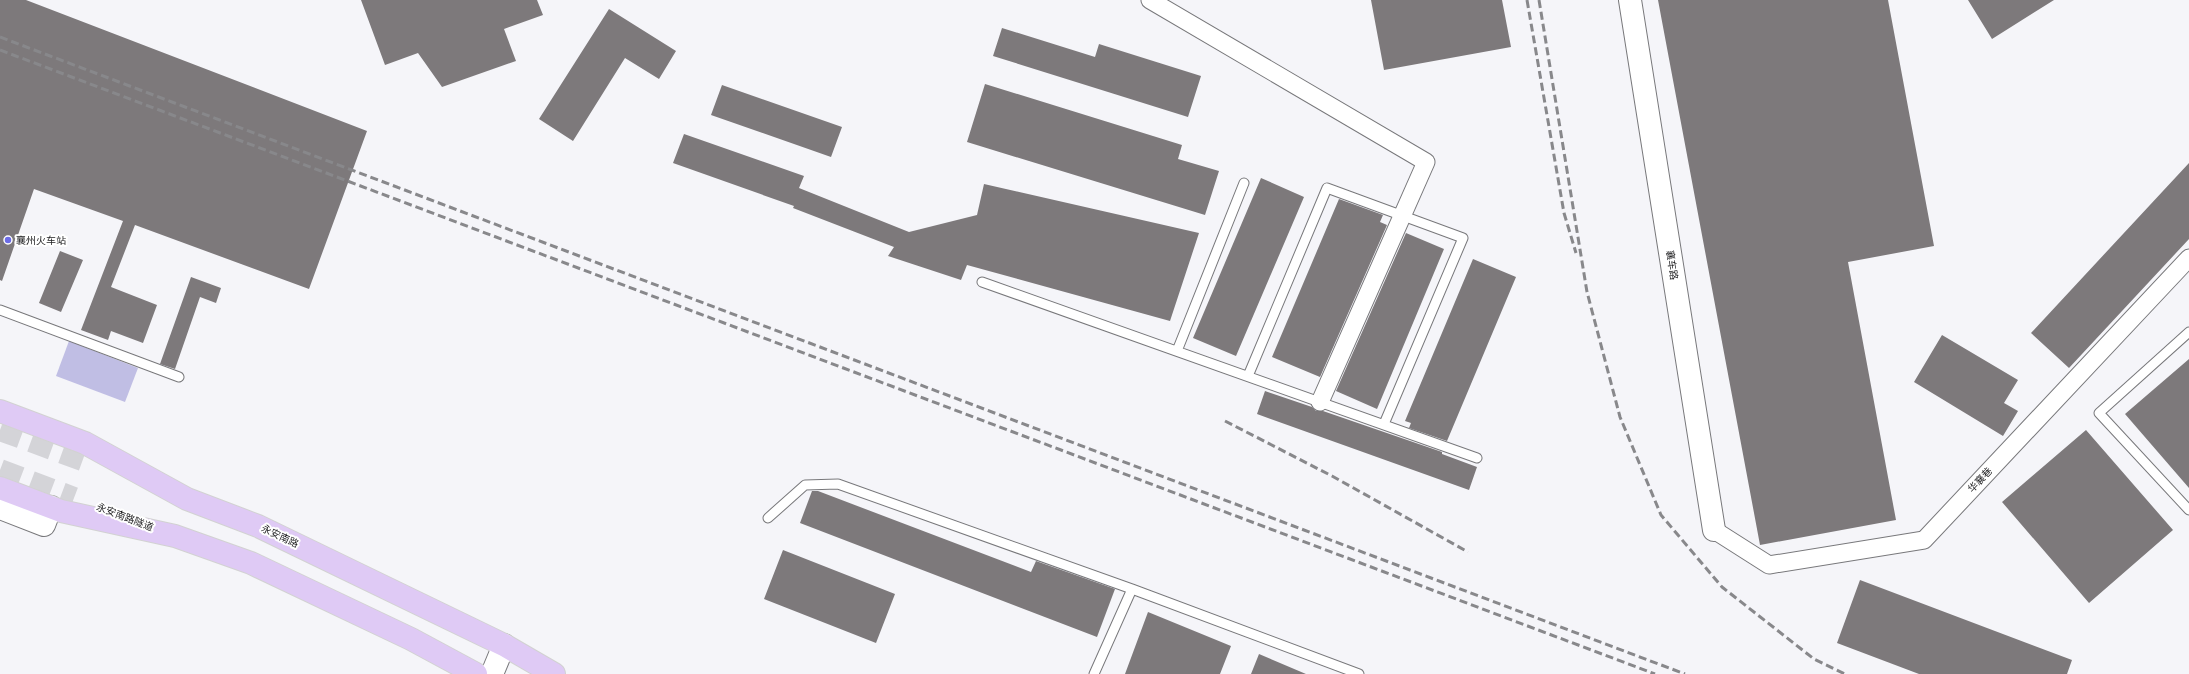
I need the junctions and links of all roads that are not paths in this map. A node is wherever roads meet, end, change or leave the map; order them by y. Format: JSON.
{"nodes":[{"id":1,"x":1150,"y":0,"type":"edge"},
{"id":2,"x":1630,"y":0,"type":"edge"},
{"id":3,"x":1244,"y":183,"type":"dead end"},
{"id":4,"x":1403,"y":215,"type":"junction"},
{"id":5,"x":2189,"y":258,"type":"edge"},
{"id":6,"x":982,"y":282,"type":"dead end"},
{"id":7,"x":0,"y":310,"type":"edge"},
{"id":8,"x":2189,"y":332,"type":"edge"},
{"id":9,"x":1177,"y":351,"type":"junction"},
{"id":10,"x":1248,"y":376,"type":"junction"},
{"id":11,"x":179,"y":377,"type":"dead end"},
{"id":12,"x":1320,"y":402,"type":"junction"},
{"id":13,"x":0,"y":411,"type":"edge"},
{"id":14,"x":1384,"y":424,"type":"junction"},
{"id":15,"x":1477,"y":458,"type":"dead end"},
{"id":16,"x":88,"y":462,"type":"tunnel mouth"},
{"id":17,"x":0,"y":488,"type":"edge"},
{"id":18,"x":74,"y":498,"type":"tunnel mouth"},
{"id":19,"x":187,"y":499,"type":"junction"},
{"id":20,"x":51,"y":507,"type":"junction"},
{"id":21,"x":0,"y":508,"type":"edge"},
{"id":22,"x":2189,"y":510,"type":"edge"},
{"id":23,"x":768,"y":518,"type":"dead end"},
{"id":24,"x":1714,"y":530,"type":"joint"},
{"id":25,"x":175,"y":536,"type":"junction"},
{"id":26,"x":1132,"y":589,"type":"junction"},
{"id":27,"x":504,"y":645,"type":"junction"},
{"id":28,"x":454,"y":669,"type":"edge"},
{"id":29,"x":476,"y":674,"type":"edge"},
{"id":30,"x":492,"y":674,"type":"edge"},
{"id":31,"x":554,"y":674,"type":"edge"},
{"id":32,"x":1094,"y":674,"type":"edge"},
{"id":33,"x":1358,"y":674,"type":"edge"}],
"edges":[{"from":1,"to":4,"type":"street"},
{"from":2,"to":24,"type":"street","name":"襄车路"},
{"from":3,"to":9,"type":"lane"},
{"from":4,"to":10,"type":"lane"},
{"from":4,"to":12,"type":"street"},
{"from":4,"to":14,"type":"lane"},
{"from":5,"to":24,"type":"street","name":"华襄巷"},
{"from":6,"to":9,"type":"lane"},
{"from":7,"to":11,"type":"lane"},
{"from":8,"to":22,"type":"lane"},
{"from":9,"to":10,"type":"lane"},
{"from":10,"to":12,"type":"lane"},
{"from":12,"to":14,"type":"lane"},
{"from":13,"to":19,"type":"main road","name":"永安南路"},
{"from":14,"to":15,"type":"lane"},
{"from":16,"to":19,"type":"main road"},
{"from":17,"to":20,"type":"main road"},
{"from":18,"to":25,"type":"main road","name":"永安南路隧道"},
{"from":19,"to":27,"type":"main road","name":"永安南路"},
{"from":20,"to":21,"type":"street"},
{"from":20,"to":25,"type":"main road"},
{"from":23,"to":26,"type":"lane"},
{"from":25,"to":28,"type":"main road"},
{"from":26,"to":32,"type":"lane"},
{"from":26,"to":33,"type":"lane"},
{"from":27,"to":30,"type":"street"},
{"from":27,"to":31,"type":"main road","name":"永安南路"},
{"from":28,"to":29,"type":"main road"}]}
